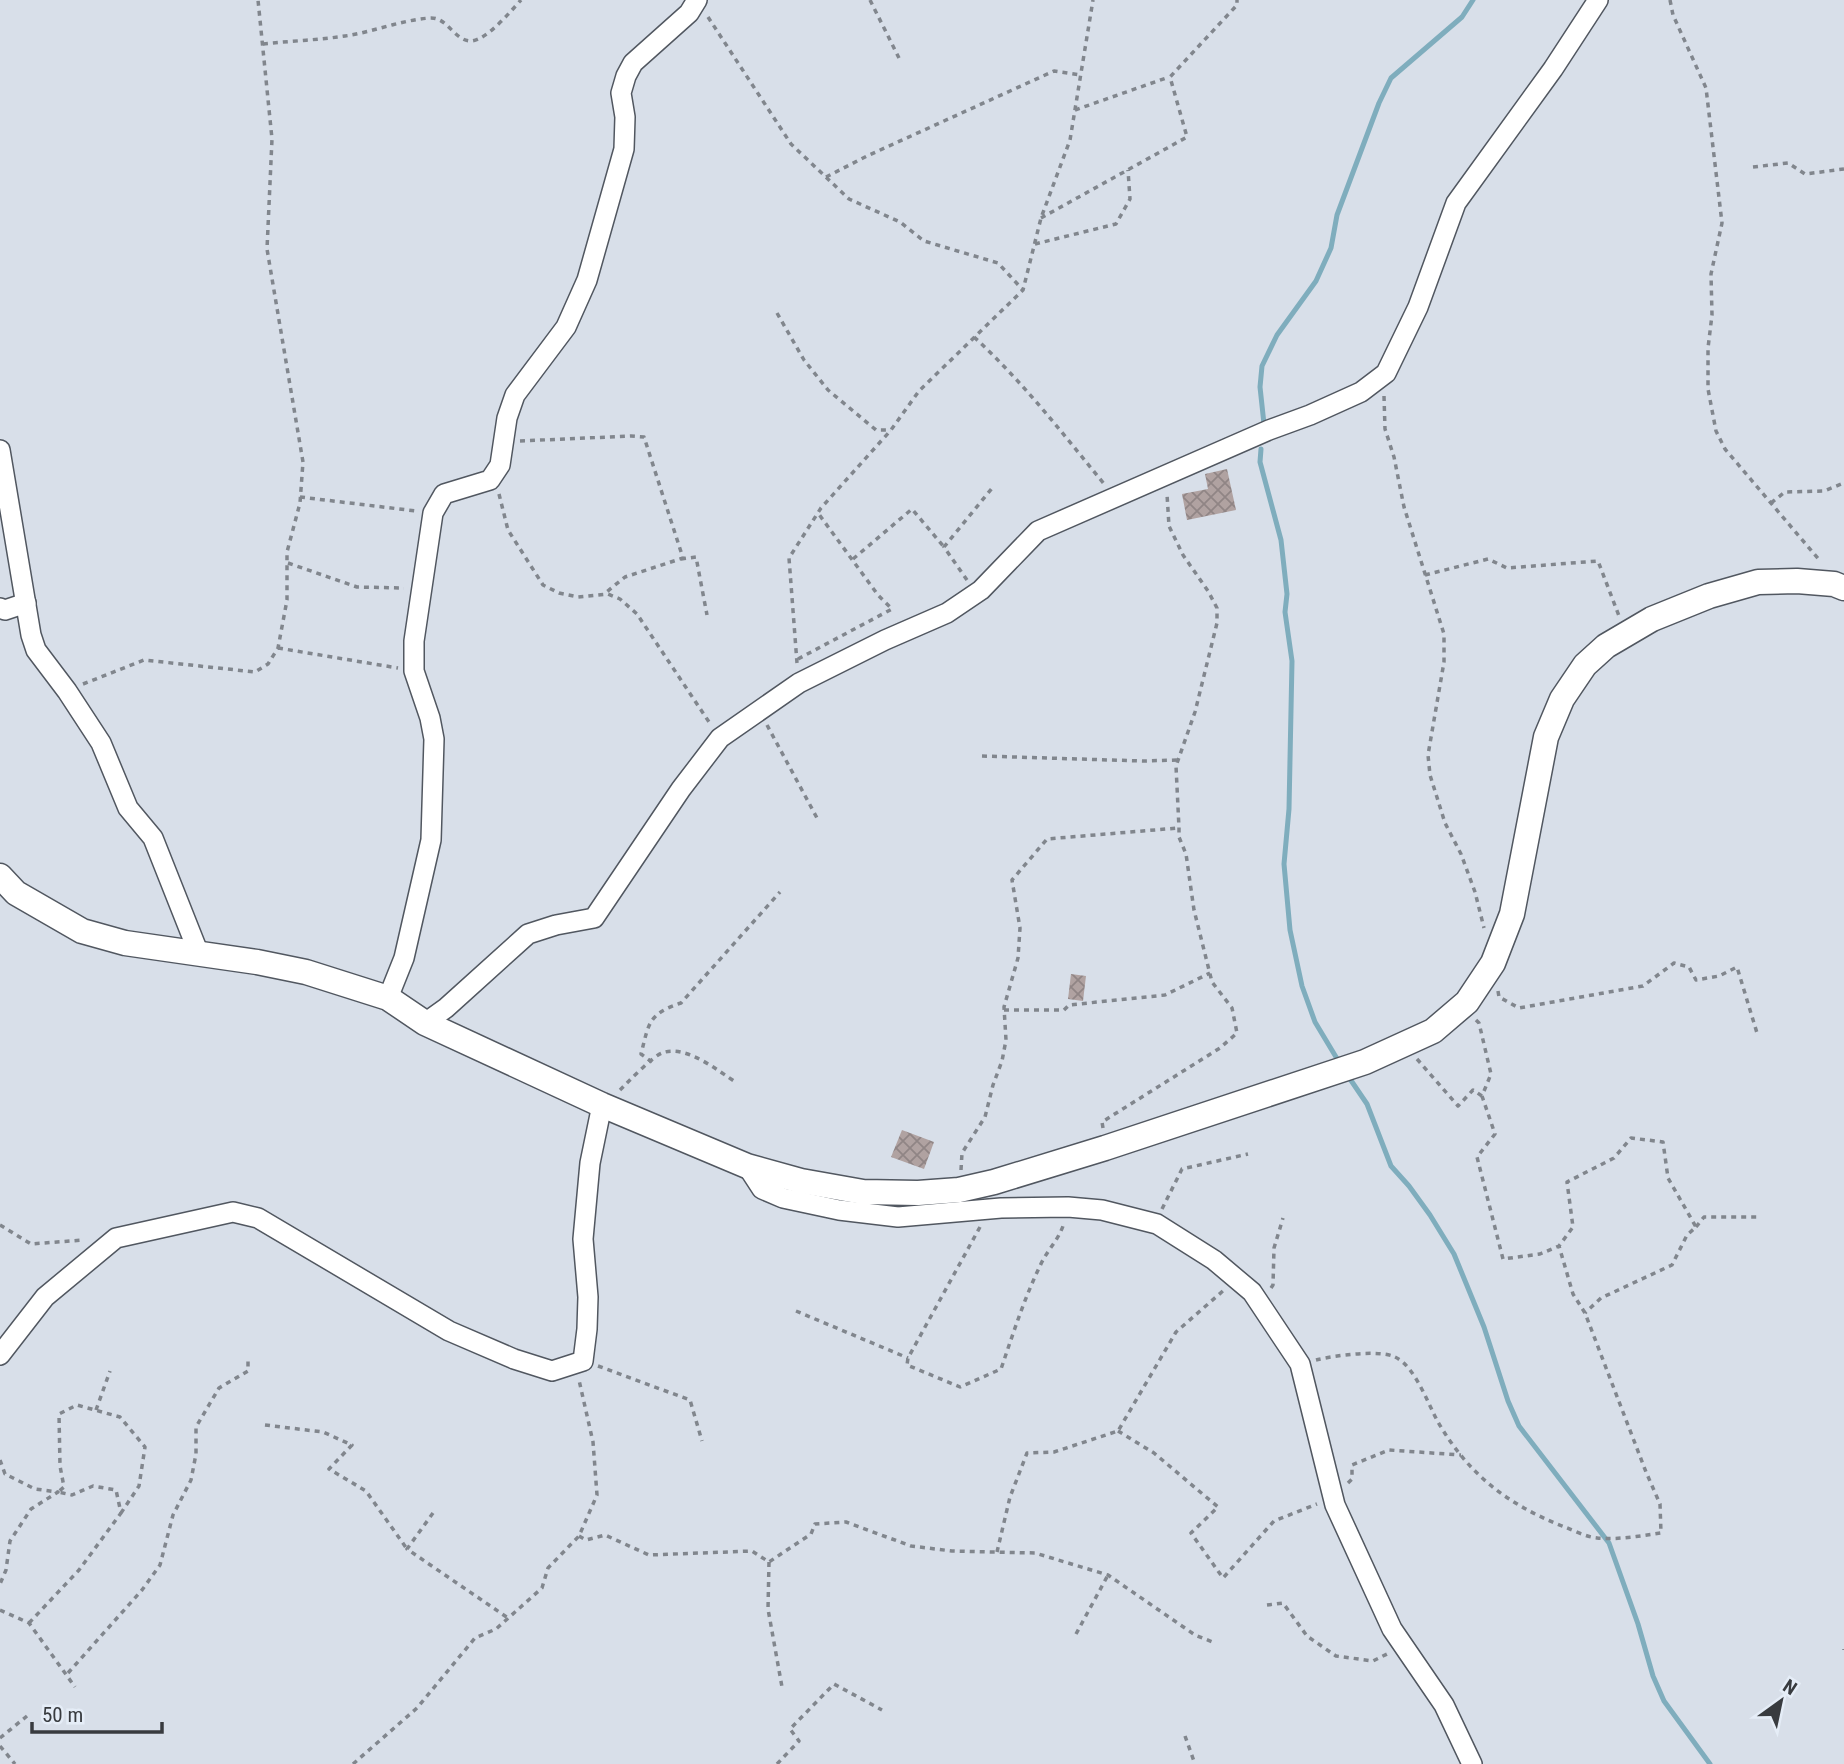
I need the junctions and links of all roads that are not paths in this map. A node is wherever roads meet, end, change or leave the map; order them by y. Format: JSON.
{"nodes":[{"id":1,"x":1598,"y":0,"type":"edge"},
{"id":2,"x":701,"y":6,"type":"edge"},
{"id":3,"x":0,"y":450,"type":"edge"},
{"id":4,"x":1839,"y":586,"type":"edge"},
{"id":5,"x":26,"y":603,"type":"junction"},
{"id":6,"x":0,"y":608,"type":"edge"},
{"id":7,"x":0,"y":876,"type":"edge"},
{"id":8,"x":199,"y":954,"type":"junction"},
{"id":9,"x":388,"y":998,"type":"junction"},
{"id":10,"x":425,"y":1023,"type":"junction"},
{"id":11,"x":602,"y":1105,"type":"junction"},
{"id":12,"x":747,"y":1166,"type":"junction"},
{"id":13,"x":0,"y":1354,"type":"edge"},
{"id":14,"x":1472,"y":1764,"type":"edge"}],
"edges":[{"from":1,"to":10,"type":"street"},
{"from":2,"to":9,"type":"street"},
{"from":3,"to":5,"type":"street"},
{"from":4,"to":12,"type":"street"},
{"from":5,"to":6,"type":"street"},
{"from":5,"to":8,"type":"street"},
{"from":7,"to":8,"type":"street"},
{"from":8,"to":9,"type":"street"},
{"from":9,"to":10,"type":"street"},
{"from":10,"to":11,"type":"street"},
{"from":11,"to":12,"type":"street"},
{"from":11,"to":13,"type":"street"},
{"from":12,"to":14,"type":"street"}]}
